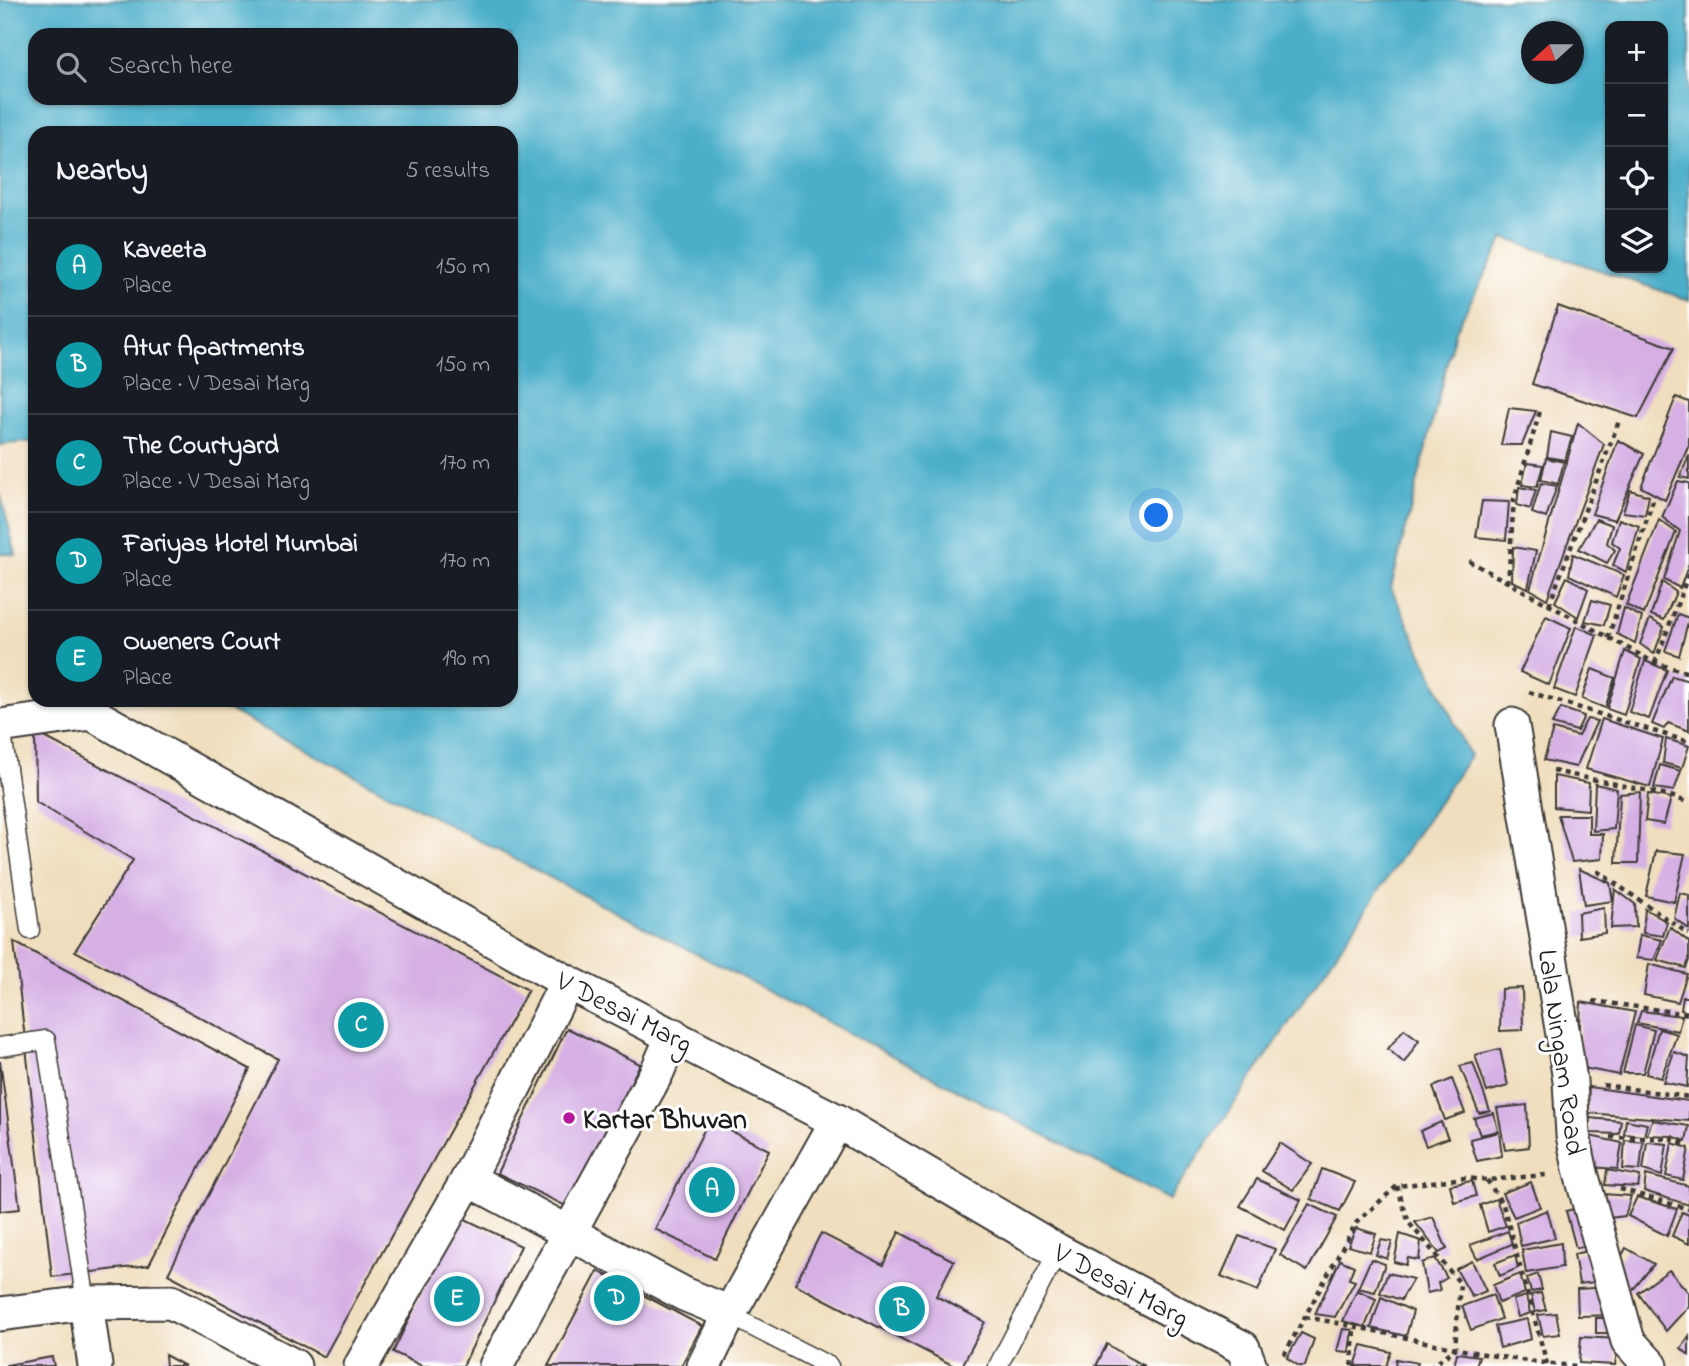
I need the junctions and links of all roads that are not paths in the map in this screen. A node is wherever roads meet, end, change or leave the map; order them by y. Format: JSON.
{"nodes":[{"id":1,"x":1512,"y":725,"type":"dead end"},
{"id":2,"x":0,"y":726,"type":"edge"},
{"id":3,"x":30,"y":930,"type":"dead end"},
{"id":4,"x":567,"y":982,"type":"junction"},
{"id":5,"x":673,"y":1035,"type":"junction"},
{"id":6,"x":0,"y":1047,"type":"edge"},
{"id":7,"x":837,"y":1121,"type":"junction"},
{"id":8,"x":468,"y":1180,"type":"junction"},
{"id":9,"x":568,"y":1232,"type":"junction"},
{"id":10,"x":1058,"y":1251,"type":"junction"},
{"id":11,"x":86,"y":1303,"type":"junction"},
{"id":12,"x":730,"y":1313,"type":"junction"},
{"id":13,"x":0,"y":1314,"type":"edge"},
{"id":14,"x":1246,"y":1357,"type":"edge"},
{"id":15,"x":95,"y":1366,"type":"edge"},
{"id":16,"x":294,"y":1366,"type":"edge"},
{"id":17,"x":361,"y":1366,"type":"edge"},
{"id":18,"x":496,"y":1366,"type":"edge"},
{"id":19,"x":704,"y":1366,"type":"edge"},
{"id":20,"x":829,"y":1366,"type":"edge"},
{"id":21,"x":998,"y":1366,"type":"edge"},
{"id":22,"x":1651,"y":1366,"type":"edge"}],
"edges":[{"from":1,"to":22,"type":"street","name":"Lala Ningam Road"},
{"from":2,"to":3,"type":"lane"},
{"from":2,"to":4,"type":"street","name":"V Desai Marg"},
{"from":4,"to":5,"type":"street","name":"V Desai Marg"},
{"from":4,"to":8,"type":"street"},
{"from":5,"to":7,"type":"street","name":"V Desai Marg"},
{"from":5,"to":9,"type":"street"},
{"from":6,"to":11,"type":"lane"},
{"from":7,"to":10,"type":"street","name":"V Desai Marg"},
{"from":7,"to":12,"type":"street"},
{"from":8,"to":9,"type":"street"},
{"from":8,"to":17,"type":"street"},
{"from":9,"to":12,"type":"street"},
{"from":9,"to":18,"type":"street"},
{"from":10,"to":14,"type":"street","name":"V Desai Marg"},
{"from":10,"to":21,"type":"lane"},
{"from":11,"to":13,"type":"street"},
{"from":11,"to":15,"type":"street"},
{"from":11,"to":16,"type":"street"},
{"from":12,"to":19,"type":"street"},
{"from":12,"to":20,"type":"lane"}]}
